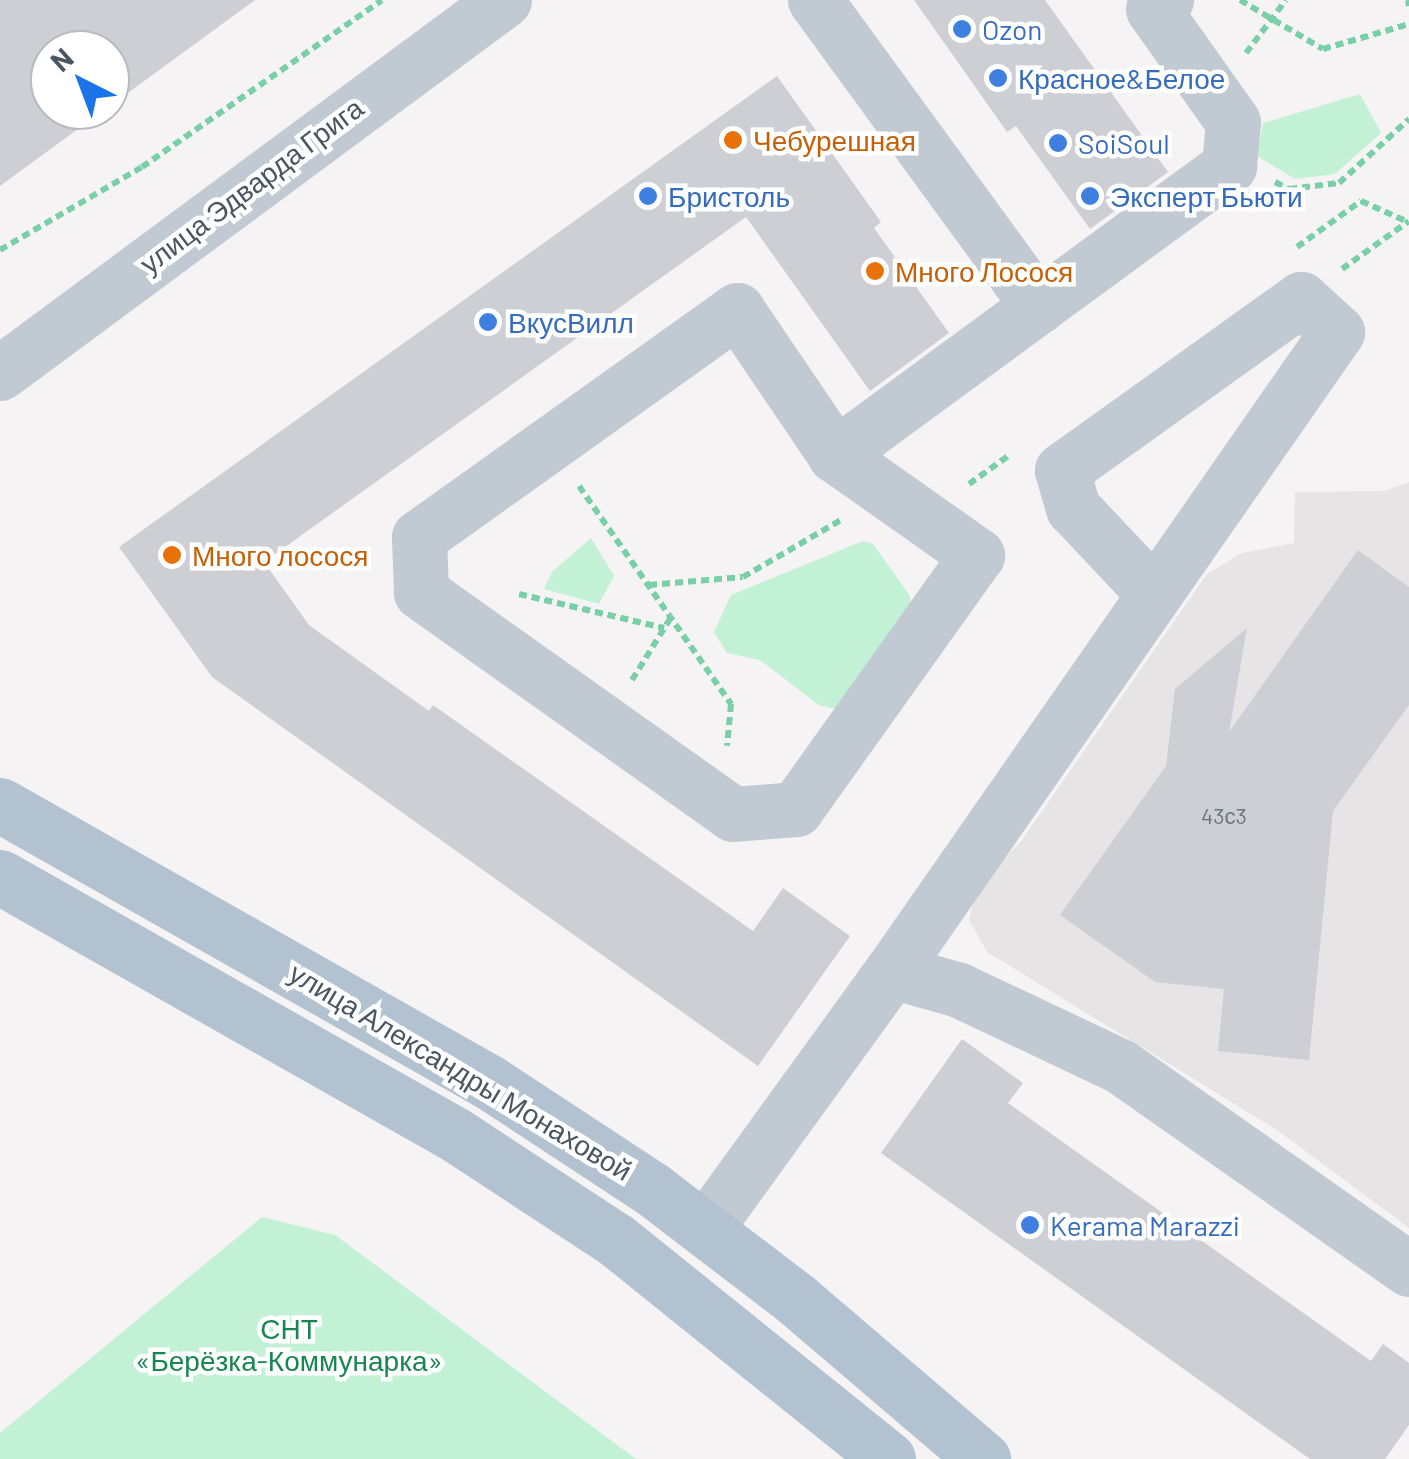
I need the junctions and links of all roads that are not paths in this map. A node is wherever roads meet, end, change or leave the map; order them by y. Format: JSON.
{"nodes":[{"id":1,"x":504,"y":0,"type":"edge"},
{"id":2,"x":815,"y":0,"type":"edge"},
{"id":3,"x":1166,"y":0,"type":"edge"},
{"id":4,"x":1038,"y":306,"type":"junction"},
{"id":5,"x":0,"y":373,"type":"edge"},
{"id":6,"x":835,"y":454,"type":"junction"},
{"id":7,"x":1154,"y":594,"type":"junction"},
{"id":8,"x":0,"y":805,"type":"edge"},
{"id":9,"x":0,"y":877,"type":"edge"},
{"id":10,"x":892,"y":970,"type":"junction"},
{"id":11,"x":705,"y":1229,"type":"junction"},
{"id":12,"x":1409,"y":1270,"type":"edge"},
{"id":13,"x":888,"y":1459,"type":"edge"},
{"id":14,"x":983,"y":1459,"type":"edge"}],
"edges":[{"from":1,"to":5,"type":"street","name":"улица Эдварда Грига"},
{"from":2,"to":4,"type":"street"},
{"from":3,"to":4,"type":"street"},
{"from":4,"to":6,"type":"street"},
{"from":6,"to":6,"type":"street"},
{"from":7,"to":7,"type":"street"},
{"from":7,"to":10,"type":"street"},
{"from":8,"to":11,"type":"main road","name":"улица Александры Монаховой"},
{"from":9,"to":13,"type":"main road","name":"улица Александры Монаховой"},
{"from":10,"to":11,"type":"street"},
{"from":10,"to":12,"type":"street"},
{"from":11,"to":14,"type":"main road","name":"улица Александры Монаховой"}]}
